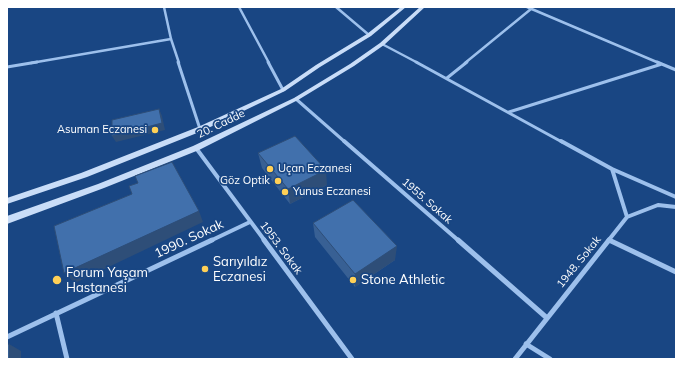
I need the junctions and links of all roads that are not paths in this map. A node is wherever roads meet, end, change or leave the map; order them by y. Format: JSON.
{"nodes":[{"id":1,"x":164,"y":7,"type":"edge"},
{"id":2,"x":238,"y":7,"type":"edge"},
{"id":3,"x":336,"y":7,"type":"edge"},
{"id":4,"x":404,"y":7,"type":"edge"},
{"id":5,"x":423,"y":7,"type":"edge"},
{"id":6,"x":527,"y":7,"type":"edge"},
{"id":7,"x":531,"y":9,"type":"junction"},
{"id":8,"x":369,"y":35,"type":"junction"},
{"id":9,"x":171,"y":39,"type":"junction"},
{"id":10,"x":382,"y":44,"type":"junction"},
{"id":11,"x":662,"y":64,"type":"junction"},
{"id":12,"x":7,"y":67,"type":"edge"},
{"id":13,"x":676,"y":70,"type":"edge"},
{"id":14,"x":447,"y":78,"type":"junction"},
{"id":15,"x":283,"y":90,"type":"junction"},
{"id":16,"x":296,"y":99,"type":"junction"},
{"id":17,"x":509,"y":112,"type":"junction"},
{"id":18,"x":200,"y":129,"type":"junction"},
{"id":19,"x":196,"y":148,"type":"junction"},
{"id":20,"x":612,"y":169,"type":"junction"},
{"id":21,"x":676,"y":196,"type":"edge"},
{"id":22,"x":7,"y":201,"type":"edge"},
{"id":23,"x":676,"y":207,"type":"edge"},
{"id":24,"x":627,"y":217,"type":"junction"},
{"id":25,"x":7,"y":220,"type":"edge"},
{"id":26,"x":250,"y":222,"type":"junction"},
{"id":27,"x":609,"y":240,"type":"junction"},
{"id":28,"x":676,"y":272,"type":"edge"},
{"id":29,"x":56,"y":313,"type":"junction"},
{"id":30,"x":547,"y":318,"type":"junction"},
{"id":31,"x":7,"y":337,"type":"edge"},
{"id":32,"x":526,"y":344,"type":"junction"},
{"id":33,"x":67,"y":359,"type":"edge"},
{"id":34,"x":352,"y":359,"type":"edge"},
{"id":35,"x":515,"y":359,"type":"edge"},
{"id":36,"x":550,"y":359,"type":"edge"}],
"edges":[{"from":1,"to":9,"type":"street"},
{"from":2,"to":15,"type":"street"},
{"from":3,"to":8,"type":"street"},
{"from":4,"to":8,"type":"street","name":"20. Cadde"},
{"from":5,"to":10,"type":"street","name":"20. Cadde"},
{"from":6,"to":7,"type":"street"},
{"from":7,"to":11,"type":"street"},
{"from":7,"to":14,"type":"street"},
{"from":8,"to":15,"type":"street","name":"20. Cadde"},
{"from":9,"to":12,"type":"street"},
{"from":9,"to":18,"type":"street"},
{"from":10,"to":14,"type":"street"},
{"from":10,"to":16,"type":"street","name":"20. Cadde"},
{"from":11,"to":13,"type":"street"},
{"from":11,"to":17,"type":"street"},
{"from":14,"to":17,"type":"street"},
{"from":15,"to":18,"type":"street","name":"20. Cadde"},
{"from":16,"to":19,"type":"street","name":"20. Cadde"},
{"from":16,"to":30,"type":"street","name":"1955. Sokak"},
{"from":17,"to":20,"type":"street"},
{"from":18,"to":22,"type":"street","name":"20. Cadde"},
{"from":19,"to":25,"type":"street","name":"20. Cadde"},
{"from":19,"to":26,"type":"street","name":"1953. Sokak"},
{"from":20,"to":21,"type":"street"},
{"from":20,"to":24,"type":"street"},
{"from":23,"to":24,"type":"street"},
{"from":24,"to":27,"type":"street","name":"1948. Sokak"},
{"from":26,"to":29,"type":"street","name":"1990. Sokak"},
{"from":26,"to":34,"type":"street","name":"1953. Sokak"},
{"from":27,"to":28,"type":"street"},
{"from":27,"to":30,"type":"street","name":"1948. Sokak"},
{"from":29,"to":31,"type":"street","name":"1990. Sokak"},
{"from":29,"to":33,"type":"street"},
{"from":30,"to":32,"type":"street","name":"1948. Sokak"},
{"from":32,"to":35,"type":"street","name":"1948. Sokak"},
{"from":32,"to":36,"type":"street"}]}
